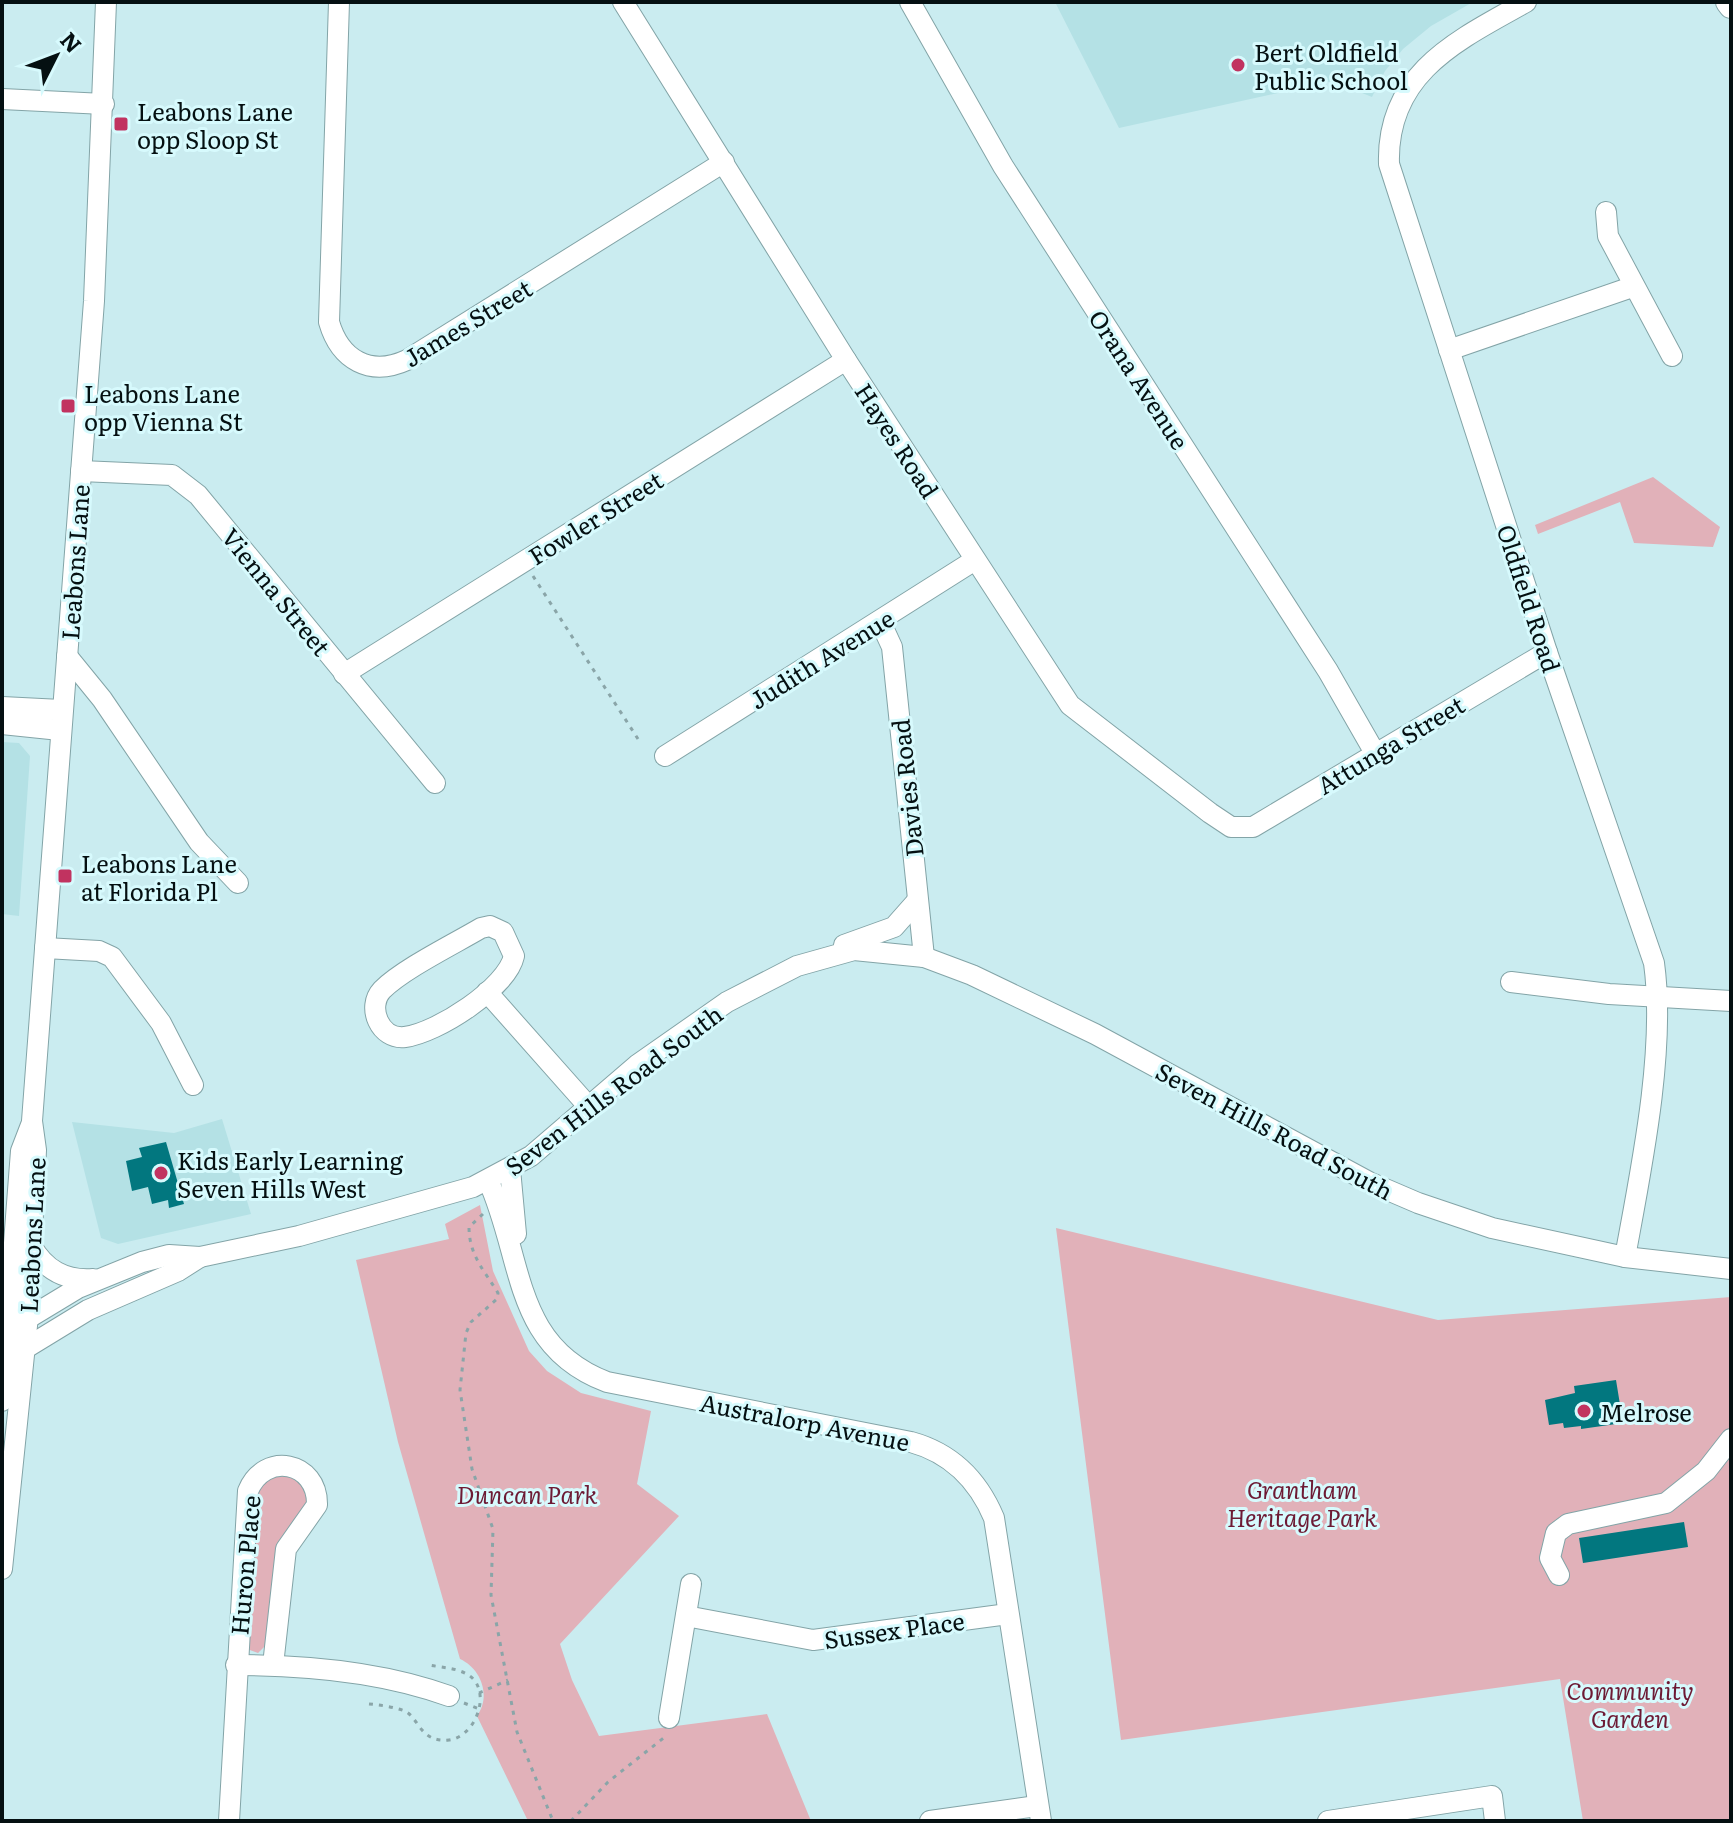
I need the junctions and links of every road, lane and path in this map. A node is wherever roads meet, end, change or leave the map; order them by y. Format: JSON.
{"nodes":[{"id":1,"x":106,"y":2,"type":"edge"},
{"id":2,"x":339,"y":2,"type":"edge"},
{"id":3,"x":623,"y":2,"type":"edge"},
{"id":4,"x":910,"y":2,"type":"edge"},
{"id":5,"x":1526,"y":2,"type":"edge"},
{"id":6,"x":2,"y":99,"type":"edge"},
{"id":7,"x":104,"y":104,"type":"junction"},
{"id":8,"x":724,"y":162,"type":"junction"},
{"id":9,"x":1606,"y":212,"type":"dead end"},
{"id":10,"x":1632,"y":287,"type":"junction"},
{"id":11,"x":1449,"y":350,"type":"junction"},
{"id":12,"x":1672,"y":356,"type":"dead end"},
{"id":13,"x":846,"y":360,"type":"junction"},
{"id":14,"x":81,"y":471,"type":"junction"},
{"id":15,"x":975,"y":560,"type":"junction"},
{"id":16,"x":533,"y":576,"type":"dead end"},
{"id":17,"x":880,"y":621,"type":"junction"},
{"id":18,"x":1547,"y":652,"type":"junction"},
{"id":19,"x":67,"y":656,"type":"junction"},
{"id":20,"x":344,"y":674,"type":"junction"},
{"id":21,"x":2,"y":707,"type":"edge"},
{"id":22,"x":61,"y":720,"type":"junction"},
{"id":23,"x":2,"y":724,"type":"edge"},
{"id":24,"x":638,"y":739,"type":"dead end"},
{"id":25,"x":1375,"y":753,"type":"junction"},
{"id":26,"x":665,"y":756,"type":"dead end"},
{"id":27,"x":435,"y":783,"type":"dead end"},
{"id":28,"x":1231,"y":827,"type":"joint"},
{"id":29,"x":238,"y":883,"type":"dead end"},
{"id":30,"x":917,"y":901,"type":"junction"},
{"id":31,"x":45,"y":948,"type":"junction"},
{"id":32,"x":834,"y":953,"type":"junction"},
{"id":33,"x":924,"y":957,"type":"junction"},
{"id":34,"x":1511,"y":982,"type":"dead end"},
{"id":35,"x":487,"y":992,"type":"junction"},
{"id":36,"x":1659,"y":998,"type":"junction"},
{"id":37,"x":1731,"y":1001,"type":"edge"},
{"id":38,"x":193,"y":1085,"type":"dead end"},
{"id":39,"x":589,"y":1107,"type":"junction"},
{"id":40,"x":32,"y":1121,"type":"junction"},
{"id":41,"x":510,"y":1169,"type":"junction"},
{"id":42,"x":488,"y":1180,"type":"junction"},
{"id":43,"x":498,"y":1202,"type":"junction"},
{"id":44,"x":31,"y":1245,"type":"junction"},
{"id":45,"x":200,"y":1257,"type":"junction"},
{"id":46,"x":1625,"y":1257,"type":"junction"},
{"id":47,"x":1731,"y":1269,"type":"edge"},
{"id":48,"x":97,"y":1279,"type":"junction"},
{"id":49,"x":521,"y":1282,"type":"junction"},
{"id":50,"x":28,"y":1316,"type":"junction"},
{"id":51,"x":5,"y":1332,"type":"edge"},
{"id":52,"x":24,"y":1349,"type":"junction"},
{"id":53,"x":4,"y":1362,"type":"edge"},
{"id":54,"x":2,"y":1401,"type":"edge"},
{"id":55,"x":1731,"y":1439,"type":"edge"},
{"id":56,"x":2,"y":1569,"type":"edge"},
{"id":57,"x":1559,"y":1575,"type":"dead end"},
{"id":58,"x":691,"y":1584,"type":"dead end"},
{"id":59,"x":1008,"y":1614,"type":"junction"},
{"id":60,"x":686,"y":1616,"type":"junction"},
{"id":61,"x":236,"y":1665,"type":"junction"},
{"id":62,"x":273,"y":1665,"type":"junction"},
{"id":63,"x":508,"y":1680,"type":"junction"},
{"id":64,"x":479,"y":1693,"type":"dead end"},
{"id":65,"x":449,"y":1696,"type":"dead end"},
{"id":66,"x":669,"y":1718,"type":"joint"},
{"id":67,"x":1039,"y":1813,"type":"edge"},
{"id":68,"x":229,"y":1821,"type":"edge"},
{"id":69,"x":553,"y":1821,"type":"edge"},
{"id":70,"x":571,"y":1821,"type":"edge"},
{"id":71,"x":930,"y":1821,"type":"edge"},
{"id":72,"x":1328,"y":1821,"type":"edge"},
{"id":73,"x":1495,"y":1821,"type":"edge"}],
"edges":[{"from":1,"to":7,"type":"street","name":"Leabons Lane"},
{"from":2,"to":8,"type":"street","name":"James Street"},
{"from":3,"to":8,"type":"street","name":"Hayes Road"},
{"from":4,"to":25,"type":"street","name":"Orana Avenue"},
{"from":5,"to":11,"type":"street","name":"Oldfield Road"},
{"from":6,"to":7,"type":"street"},
{"from":7,"to":14,"type":"street","name":"Leabons Lane"},
{"from":8,"to":13,"type":"street","name":"Hayes Road"},
{"from":9,"to":10,"type":"street"},
{"from":10,"to":11,"type":"street"},
{"from":10,"to":12,"type":"street"},
{"from":11,"to":18,"type":"street","name":"Oldfield Road"},
{"from":13,"to":15,"type":"street","name":"Hayes Road"},
{"from":13,"to":20,"type":"street","name":"Fowler Street"},
{"from":14,"to":19,"type":"street","name":"Leabons Lane"},
{"from":14,"to":20,"type":"street","name":"Vienna Street"},
{"from":15,"to":17,"type":"street","name":"Judith Avenue"},
{"from":15,"to":28,"type":"street","name":"Hayes Road"},
{"from":16,"to":24,"type":"path"},
{"from":17,"to":26,"type":"street","name":"Judith Avenue"},
{"from":17,"to":30,"type":"street","name":"Davies Road"},
{"from":18,"to":25,"type":"street","name":"Attunga Street"},
{"from":18,"to":36,"type":"street","name":"Oldfield Road"},
{"from":19,"to":22,"type":"street","name":"Leabons Lane"},
{"from":19,"to":29,"type":"street"},
{"from":20,"to":27,"type":"street","name":"Vienna Street"},
{"from":21,"to":22,"type":"street"},
{"from":22,"to":23,"type":"street"},
{"from":22,"to":31,"type":"street","name":"Leabons Lane"},
{"from":25,"to":28,"type":"street","name":"Attunga Street"},
{"from":30,"to":32,"type":"street","name":"Seven Hills Road South"},
{"from":30,"to":33,"type":"street","name":"Davies Road"},
{"from":31,"to":38,"type":"street"},
{"from":31,"to":40,"type":"street","name":"Leabons Lane"},
{"from":32,"to":33,"type":"street","name":"Seven Hills Road South"},
{"from":32,"to":39,"type":"street","name":"Seven Hills Road South"},
{"from":33,"to":46,"type":"street","name":"Seven Hills Road South"},
{"from":34,"to":36,"type":"street"},
{"from":35,"to":35,"type":"street"},
{"from":35,"to":39,"type":"street"},
{"from":36,"to":37,"type":"street"},
{"from":36,"to":46,"type":"street","name":"Oldfield Road"},
{"from":39,"to":41,"type":"street","name":"Seven Hills Road South"},
{"from":40,"to":44,"type":"street","name":"Leabons Lane"},
{"from":40,"to":51,"type":"street","name":"Leabons Lane"},
{"from":41,"to":42,"type":"street","name":"Seven Hills Road South"},
{"from":41,"to":49,"type":"street","name":"Australorp Avenue"},
{"from":42,"to":43,"type":"street","name":"Australorp Avenue"},
{"from":42,"to":45,"type":"street","name":"Seven Hills Road South"},
{"from":43,"to":49,"type":"street","name":"Australorp Avenue"},
{"from":43,"to":63,"type":"path"},
{"from":44,"to":48,"type":"street"},
{"from":44,"to":50,"type":"street","name":"Leabons Lane"},
{"from":45,"to":48,"type":"street","name":"Seven Hills Road South"},
{"from":45,"to":52,"type":"street","name":"Seven Hills Road South"},
{"from":46,"to":47,"type":"street","name":"Seven Hills Road South"},
{"from":48,"to":50,"type":"street","name":"Seven Hills Road South"},
{"from":49,"to":59,"type":"street","name":"Australorp Avenue"},
{"from":50,"to":51,"type":"street","name":"Seven Hills Road South"},
{"from":50,"to":52,"type":"street","name":"Leabons Lane"},
{"from":51,"to":53,"type":"street","name":"Leabons Lane"},
{"from":52,"to":53,"type":"street","name":"Seven Hills Road South"},
{"from":52,"to":56,"type":"street","name":"Leabons Lane"},
{"from":53,"to":54,"type":"street","name":"Leabons Lane"},
{"from":55,"to":57,"type":"street"},
{"from":58,"to":60,"type":"street"},
{"from":59,"to":60,"type":"street","name":"Sussex Place"},
{"from":59,"to":67,"type":"street","name":"Australorp Avenue"},
{"from":60,"to":66,"type":"street"},
{"from":61,"to":62,"type":"street"},
{"from":61,"to":62,"type":"street","name":"Huron Place"},
{"from":61,"to":68,"type":"street","name":"Huron Place"},
{"from":62,"to":65,"type":"street"},
{"from":63,"to":64,"type":"path"},
{"from":63,"to":69,"type":"path"},
{"from":66,"to":70,"type":"path"},
{"from":67,"to":71,"type":"street"},
{"from":72,"to":73,"type":"street"}]}
